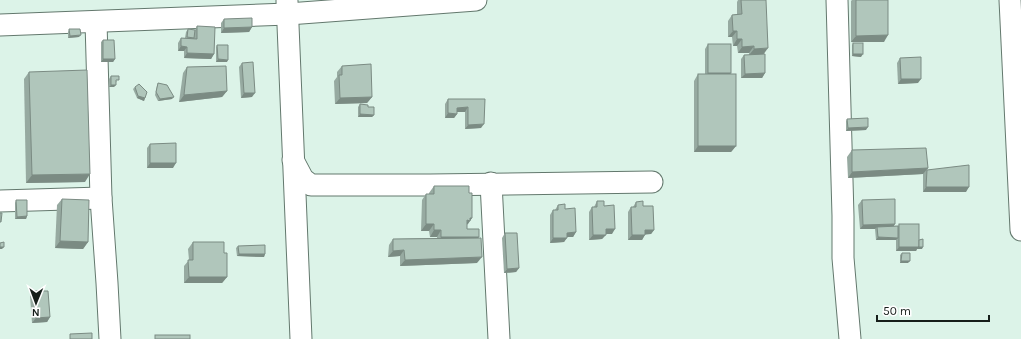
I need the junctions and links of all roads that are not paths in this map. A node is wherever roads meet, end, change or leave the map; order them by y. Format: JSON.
{"nodes":[{"id":1,"x":476,"y":0,"type":"edge"},
{"id":2,"x":837,"y":0,"type":"edge"},
{"id":3,"x":1010,"y":0,"type":"edge"},
{"id":4,"x":287,"y":7,"type":"edge"},
{"id":5,"x":96,"y":22,"type":"junction"},
{"id":6,"x":0,"y":25,"type":"edge"},
{"id":7,"x":293,"y":160,"type":"junction"},
{"id":8,"x":1020,"y":165,"type":"edge"},
{"id":9,"x":652,"y":182,"type":"dead end"},
{"id":10,"x":492,"y":184,"type":"junction"},
{"id":11,"x":101,"y":198,"type":"junction"},
{"id":12,"x":0,"y":201,"type":"edge"},
{"id":13,"x":1021,"y":230,"type":"edge"},
{"id":14,"x":110,"y":339,"type":"edge"},
{"id":15,"x":300,"y":339,"type":"edge"},
{"id":16,"x":499,"y":339,"type":"edge"},
{"id":17,"x":850,"y":339,"type":"edge"}],
"edges":[{"from":1,"to":4,"type":"street"},
{"from":2,"to":17,"type":"street"},
{"from":3,"to":8,"type":"street"},
{"from":4,"to":5,"type":"street"},
{"from":4,"to":7,"type":"street"},
{"from":5,"to":6,"type":"street"},
{"from":5,"to":11,"type":"street"},
{"from":7,"to":10,"type":"street"},
{"from":7,"to":15,"type":"street"},
{"from":8,"to":13,"type":"street"},
{"from":9,"to":10,"type":"street"},
{"from":10,"to":16,"type":"street"},
{"from":11,"to":12,"type":"street"},
{"from":11,"to":14,"type":"street"}]}
